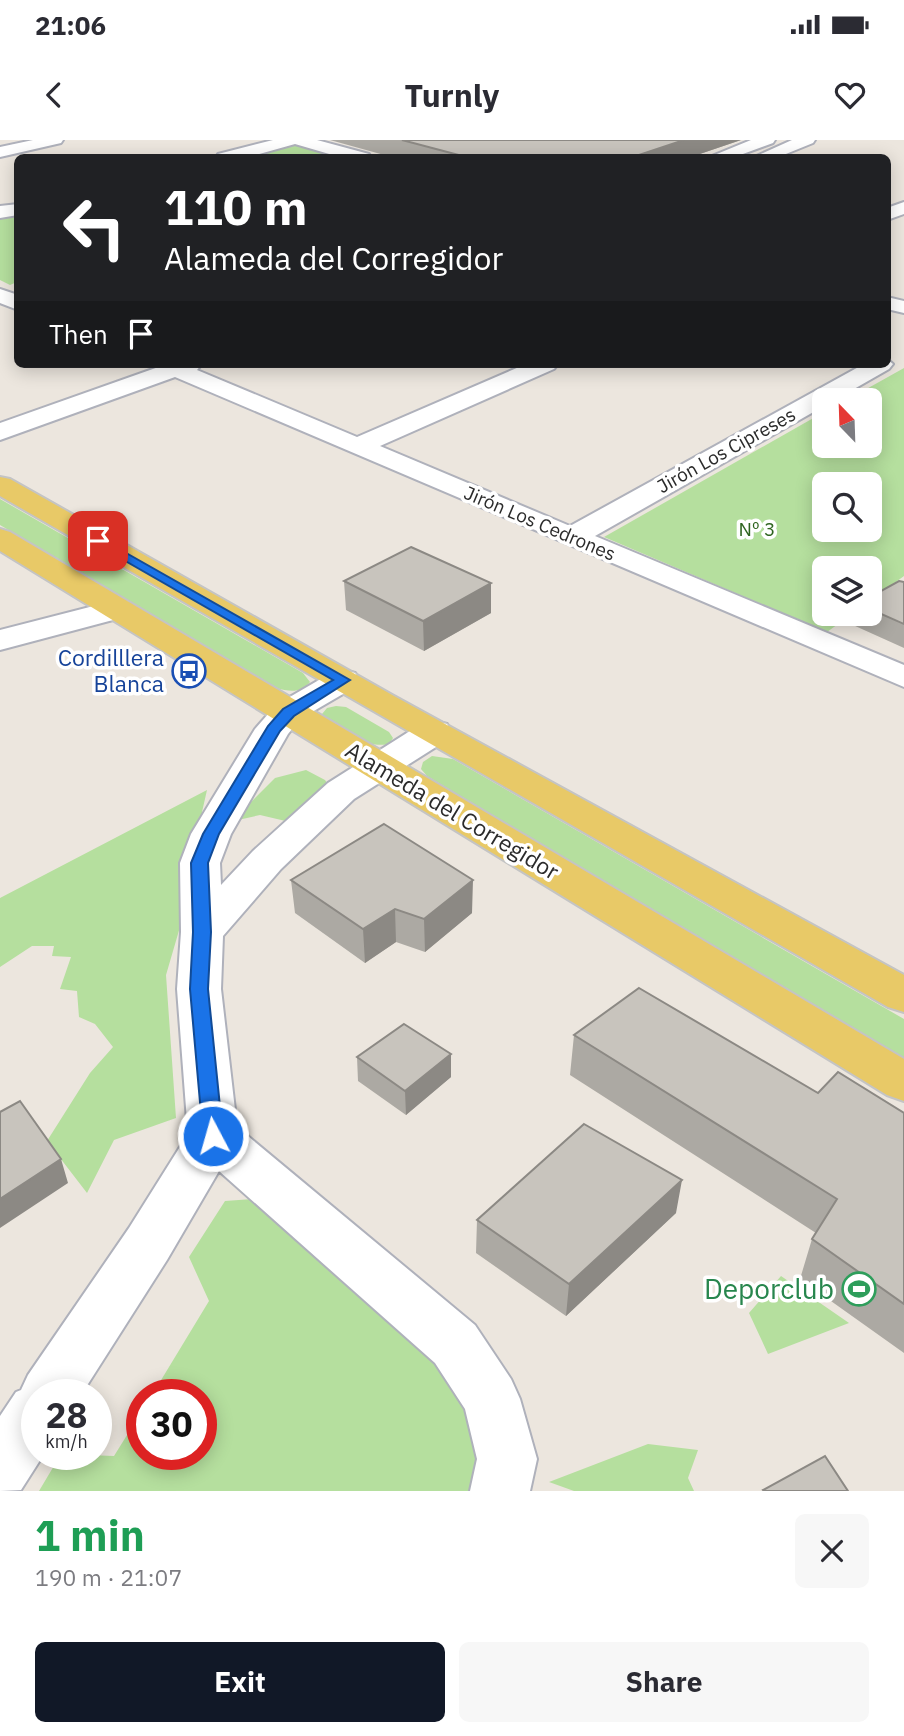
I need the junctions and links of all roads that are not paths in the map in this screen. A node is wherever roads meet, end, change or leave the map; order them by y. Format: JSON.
{"nodes":[{"id":1,"x":55,"y":140,"type":"edge"},
{"id":2,"x":292,"y":140,"type":"edge"},
{"id":3,"x":299,"y":140,"type":"edge"},
{"id":4,"x":767,"y":140,"type":"edge"},
{"id":5,"x":807,"y":140,"type":"edge"},
{"id":6,"x":0,"y":152,"type":"edge"},
{"id":7,"x":239,"y":154,"type":"edge"},
{"id":8,"x":349,"y":154,"type":"edge"},
{"id":9,"x":727,"y":154,"type":"edge"},
{"id":10,"x":770,"y":154,"type":"edge"},
{"id":11,"x":180,"y":368,"type":"edge"},
{"id":12,"x":185,"y":368,"type":"edge"},
{"id":13,"x":537,"y":368,"type":"edge"},
{"id":14,"x":874,"y":368,"type":"edge"},
{"id":15,"x":0,"y":432,"type":"edge"},
{"id":16,"x":358,"y":446,"type":"junction"},
{"id":17,"x":0,"y":485,"type":"edge"},
{"id":18,"x":571,"y":537,"type":"junction"},
{"id":19,"x":0,"y":538,"type":"edge"},
{"id":20,"x":117,"y":609,"type":"junction"},
{"id":21,"x":0,"y":639,"type":"edge"},
{"id":22,"x":904,"y":677,"type":"edge"},
{"id":23,"x":343,"y":680,"type":"junction"},
{"id":24,"x":288,"y":712,"type":"junction"},
{"id":25,"x":434,"y":732,"type":"junction"},
{"id":26,"x":377,"y":766,"type":"junction"},
{"id":27,"x":202,"y":932,"type":"junction"},
{"id":28,"x":904,"y":995,"type":"edge"},
{"id":29,"x":904,"y":1082,"type":"edge"},
{"id":30,"x":213,"y":1136,"type":"junction"},
{"id":31,"x":59,"y":1379,"type":"edge"},
{"id":32,"x":21,"y":1437,"type":"edge"},
{"id":33,"x":0,"y":1469,"type":"edge"},
{"id":34,"x":500,"y":1491,"type":"edge"}],
"edges":[{"from":1,"to":6,"type":"street"},
{"from":2,"to":7,"type":"street"},
{"from":3,"to":8,"type":"street"},
{"from":4,"to":9,"type":"street"},
{"from":5,"to":10,"type":"street"},
{"from":11,"to":15,"type":"street"},
{"from":12,"to":16,"type":"street","name":"Jirón Los Cedrones"},
{"from":13,"to":16,"type":"street"},
{"from":14,"to":18,"type":"street","name":"Jirón Los Cipreses"},
{"from":16,"to":18,"type":"street","name":"Jirón Los Cedrones"},
{"from":17,"to":23,"type":"main road"},
{"from":18,"to":22,"type":"street","name":"Jirón Los Cedrones"},
{"from":19,"to":20,"type":"main road","name":"Alameda del Corregidor"},
{"from":20,"to":21,"type":"street"},
{"from":20,"to":24,"type":"main road","name":"Alameda del Corregidor"},
{"from":23,"to":24,"type":"street"},
{"from":23,"to":25,"type":"main road"},
{"from":24,"to":26,"type":"main road","name":"Alameda del Corregidor"},
{"from":24,"to":27,"type":"street"},
{"from":25,"to":26,"type":"street"},
{"from":25,"to":28,"type":"main road"},
{"from":26,"to":27,"type":"street"},
{"from":26,"to":29,"type":"main road","name":"Alameda del Corregidor"},
{"from":27,"to":30,"type":"street"},
{"from":30,"to":31,"type":"street"},
{"from":30,"to":34,"type":"street"},
{"from":32,"to":33,"type":"street"}]}
